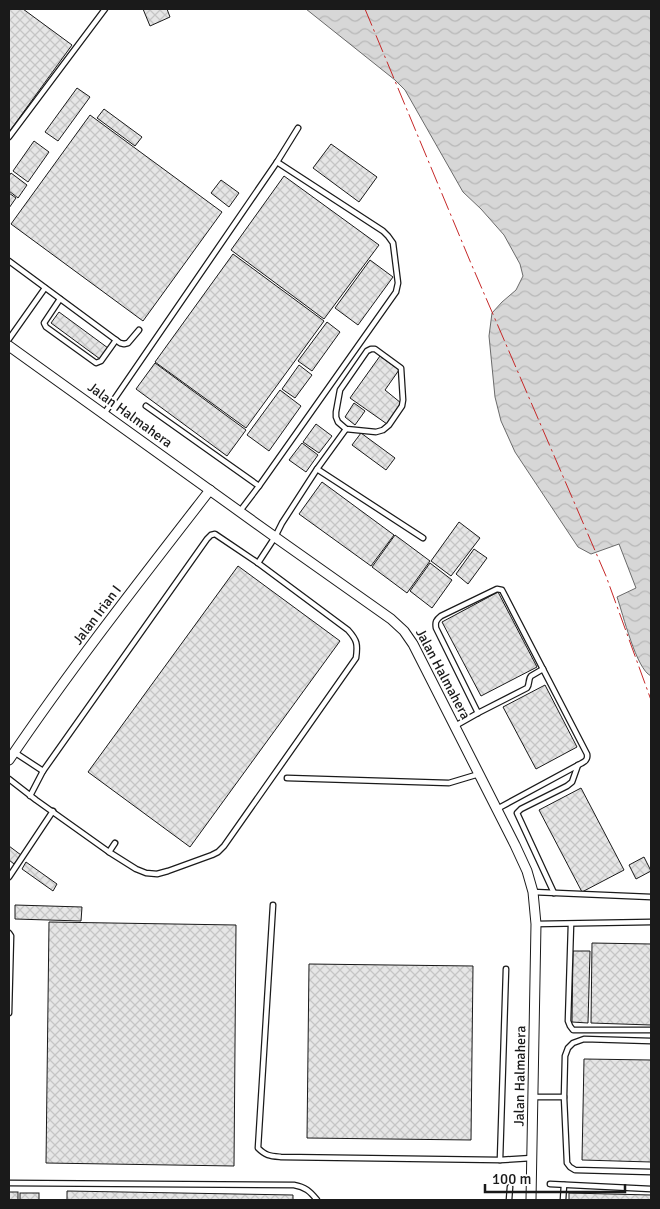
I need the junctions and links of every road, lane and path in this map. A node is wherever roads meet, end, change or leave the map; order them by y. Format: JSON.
{"nodes":[{"id":1,"x":106,"y":9,"type":"edge"},
{"id":2,"x":298,"y":128,"type":"dead end"},
{"id":3,"x":9,"y":137,"type":"edge"},
{"id":4,"x":277,"y":162,"type":"junction"},
{"id":5,"x":9,"y":261,"type":"edge"},
{"id":6,"x":46,"y":288,"type":"junction"},
{"id":7,"x":60,"y":299,"type":"junction"},
{"id":8,"x":139,"y":330,"type":"dead end"},
{"id":9,"x":9,"y":339,"type":"edge"},
{"id":10,"x":116,"y":340,"type":"junction"},
{"id":11,"x":9,"y":346,"type":"edge"},
{"id":12,"x":146,"y":406,"type":"dead end"},
{"id":13,"x":104,"y":414,"type":"junction"},
{"id":14,"x":346,"y":429,"type":"junction"},
{"id":15,"x":318,"y":469,"type":"junction"},
{"id":16,"x":259,"y":486,"type":"junction"},
{"id":17,"x":210,"y":490,"type":"junction"},
{"id":18,"x":240,"y":512,"type":"junction"},
{"id":19,"x":275,"y":537,"type":"junction"},
{"id":20,"x":423,"y":538,"type":"dead end"},
{"id":21,"x":258,"y":563,"type":"junction"},
{"id":22,"x":543,"y":669,"type":"junction"},
{"id":23,"x":478,"y":713,"type":"junction"},
{"id":24,"x":455,"y":726,"type":"junction"},
{"id":25,"x":11,"y":756,"type":"edge"},
{"id":26,"x":578,"y":765,"type":"junction"},
{"id":27,"x":43,"y":772,"type":"junction"},
{"id":28,"x":479,"y":774,"type":"junction"},
{"id":29,"x":287,"y":778,"type":"dead end"},
{"id":30,"x":9,"y":779,"type":"edge"},
{"id":31,"x":30,"y":796,"type":"junction"},
{"id":32,"x":497,"y":809,"type":"junction"},
{"id":33,"x":52,"y":812,"type":"junction"},
{"id":34,"x":115,"y":843,"type":"dead end"},
{"id":35,"x":108,"y":852,"type":"junction"},
{"id":36,"x":9,"y":877,"type":"edge"},
{"id":37,"x":533,"y":892,"type":"junction"},
{"id":38,"x":554,"y":893,"type":"junction"},
{"id":39,"x":651,"y":897,"type":"edge"},
{"id":40,"x":273,"y":905,"type":"dead end"},
{"id":41,"x":651,"y":922,"type":"edge"},
{"id":42,"x":536,"y":924,"type":"junction"},
{"id":43,"x":572,"y":924,"type":"junction"},
{"id":44,"x":9,"y":933,"type":"edge"},
{"id":45,"x":506,"y":969,"type":"dead end"},
{"id":46,"x":9,"y":1013,"type":"edge"},
{"id":47,"x":651,"y":1030,"type":"edge"},
{"id":48,"x":651,"y":1041,"type":"edge"},
{"id":49,"x":533,"y":1097,"type":"junction"},
{"id":50,"x":564,"y":1097,"type":"junction"},
{"id":51,"x":532,"y":1158,"type":"junction"},
{"id":52,"x":500,"y":1160,"type":"junction"},
{"id":53,"x":651,"y":1172,"type":"edge"},
{"id":54,"x":9,"y":1183,"type":"edge"},
{"id":55,"x":550,"y":1184,"type":"dead end"},
{"id":56,"x":564,"y":1185,"type":"junction"},
{"id":57,"x":510,"y":1187,"type":"dead end"},
{"id":58,"x":651,"y":1189,"type":"edge"},
{"id":59,"x":316,"y":1200,"type":"edge"},
{"id":60,"x":510,"y":1200,"type":"edge"},
{"id":61,"x":531,"y":1200,"type":"edge"},
{"id":62,"x":564,"y":1200,"type":"edge"}],
"edges":[{"from":1,"to":3,"type":"lane"},
{"from":2,"to":4,"type":"lane"},
{"from":4,"to":13,"type":"lane"},
{"from":4,"to":16,"type":"lane"},
{"from":5,"to":6,"type":"lane"},
{"from":6,"to":7,"type":"lane"},
{"from":6,"to":9,"type":"lane"},
{"from":7,"to":10,"type":"lane"},
{"from":7,"to":10,"type":"lane"},
{"from":8,"to":10,"type":"lane"},
{"from":11,"to":13,"type":"street","name":"Jalan Halmahera"},
{"from":12,"to":16,"type":"lane"},
{"from":13,"to":17,"type":"street","name":"Jalan Halmahera"},
{"from":14,"to":14,"type":"lane"},
{"from":14,"to":15,"type":"lane"},
{"from":15,"to":19,"type":"lane"},
{"from":15,"to":20,"type":"lane"},
{"from":16,"to":18,"type":"lane"},
{"from":17,"to":18,"type":"street","name":"Jalan Halmahera"},
{"from":17,"to":25,"type":"street","name":"Jalan Irian I"},
{"from":18,"to":19,"type":"street","name":"Jalan Halmahera"},
{"from":19,"to":21,"type":"lane"},
{"from":19,"to":24,"type":"street","name":"Jalan Halmahera"},
{"from":21,"to":27,"type":"lane"},
{"from":21,"to":35,"type":"lane"},
{"from":22,"to":23,"type":"lane"},
{"from":22,"to":23,"type":"lane"},
{"from":22,"to":26,"type":"lane"},
{"from":23,"to":24,"type":"lane"},
{"from":24,"to":28,"type":"street","name":"Jalan Halmahera"},
{"from":25,"to":27,"type":"lane"},
{"from":26,"to":32,"type":"lane"},
{"from":26,"to":38,"type":"lane"},
{"from":27,"to":31,"type":"lane"},
{"from":28,"to":29,"type":"lane"},
{"from":28,"to":32,"type":"street","name":"Jalan Halmahera"},
{"from":30,"to":31,"type":"lane"},
{"from":31,"to":33,"type":"lane"},
{"from":32,"to":37,"type":"street","name":"Jalan Halmahera"},
{"from":33,"to":35,"type":"lane"},
{"from":33,"to":36,"type":"lane"},
{"from":34,"to":35,"type":"lane"},
{"from":37,"to":38,"type":"lane"},
{"from":37,"to":42,"type":"street","name":"Jalan Halmahera"},
{"from":38,"to":39,"type":"lane"},
{"from":40,"to":52,"type":"lane"},
{"from":41,"to":43,"type":"lane"},
{"from":42,"to":43,"type":"lane"},
{"from":42,"to":49,"type":"street","name":"Jalan Halmahera"},
{"from":43,"to":47,"type":"lane"},
{"from":44,"to":46,"type":"lane"},
{"from":45,"to":52,"type":"lane"},
{"from":48,"to":50,"type":"lane"},
{"from":49,"to":50,"type":"lane"},
{"from":49,"to":51,"type":"street","name":"Jalan Halmahera"},
{"from":50,"to":53,"type":"lane"},
{"from":51,"to":52,"type":"lane"},
{"from":51,"to":61,"type":"street","name":"Jalan Halmahera"},
{"from":54,"to":59,"type":"lane"},
{"from":55,"to":56,"type":"lane"},
{"from":56,"to":58,"type":"lane"},
{"from":56,"to":62,"type":"lane"},
{"from":57,"to":60,"type":"lane"}]}
